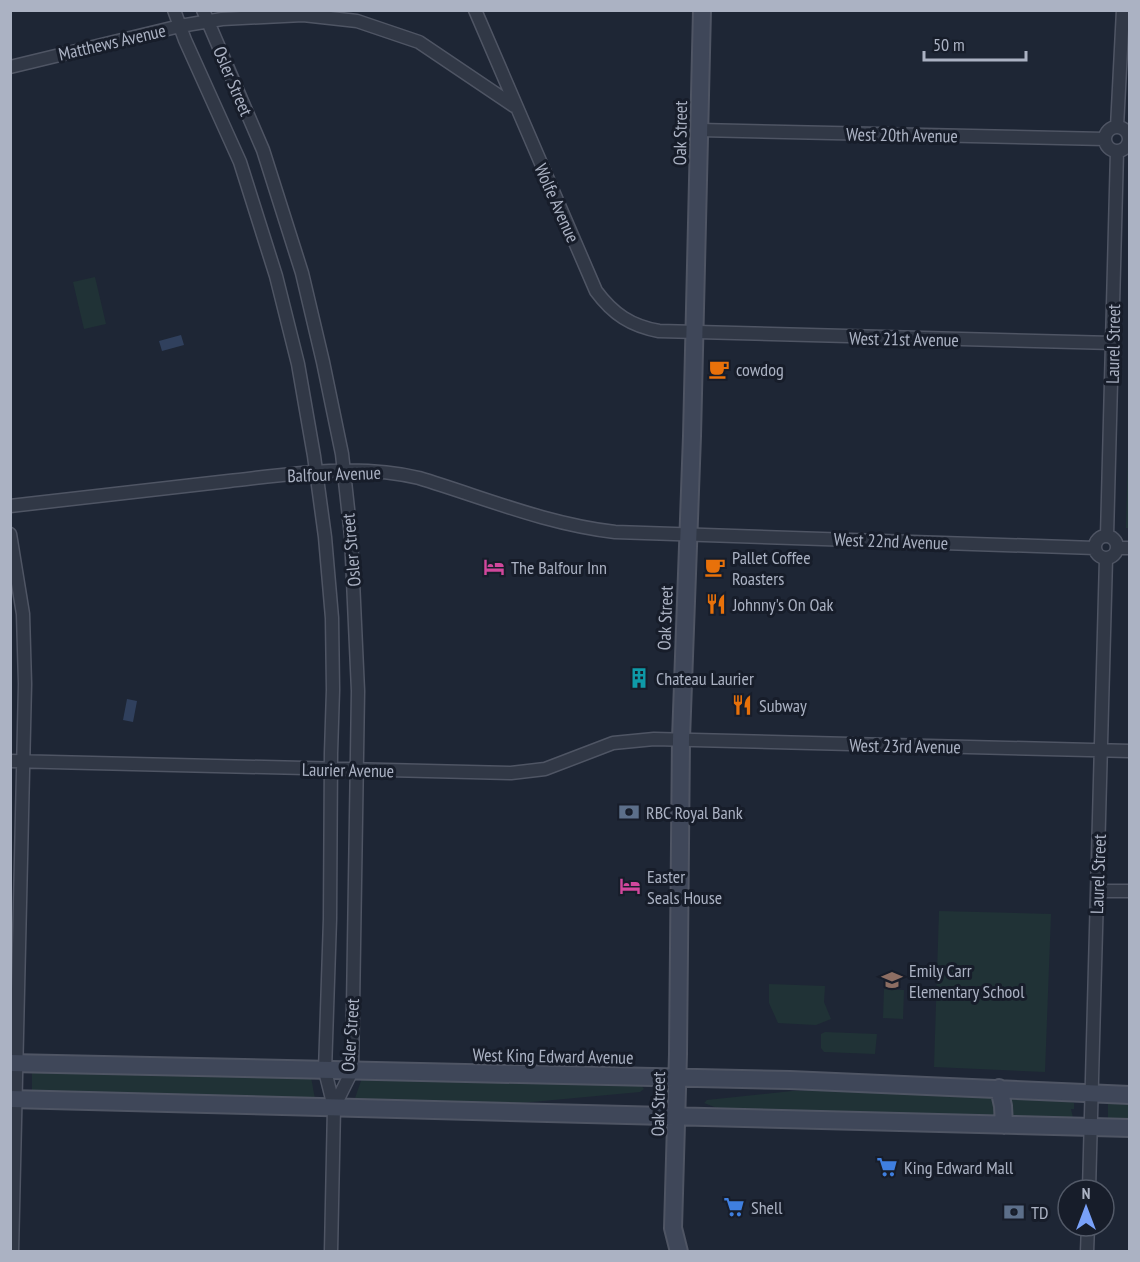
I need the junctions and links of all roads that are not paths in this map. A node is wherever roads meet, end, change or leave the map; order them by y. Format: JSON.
{"nodes":[{"id":1,"x":174,"y":10,"type":"edge"},
{"id":2,"x":474,"y":10,"type":"edge"},
{"id":3,"x":702,"y":10,"type":"edge"},
{"id":4,"x":1123,"y":10,"type":"edge"},
{"id":5,"x":206,"y":16,"type":"edge"},
{"id":6,"x":180,"y":26,"type":"junction"},
{"id":7,"x":10,"y":68,"type":"edge"},
{"id":8,"x":514,"y":106,"type":"junction"},
{"id":9,"x":1118,"y":128,"type":"junction"},
{"id":10,"x":700,"y":130,"type":"junction"},
{"id":11,"x":1104,"y":139,"type":"junction"},
{"id":12,"x":1129,"y":140,"type":"edge"},
{"id":13,"x":1117,"y":151,"type":"junction"},
{"id":14,"x":694,"y":333,"type":"junction"},
{"id":15,"x":1113,"y":343,"type":"junction"},
{"id":16,"x":343,"y":470,"type":"junction"},
{"id":17,"x":316,"y":472,"type":"junction"},
{"id":18,"x":10,"y":506,"type":"edge"},
{"id":19,"x":10,"y":534,"type":"edge"},
{"id":20,"x":687,"y":536,"type":"junction"},
{"id":21,"x":1107,"y":536,"type":"junction"},
{"id":22,"x":1095,"y":548,"type":"junction"},
{"id":23,"x":1123,"y":548,"type":"edge"},
{"id":24,"x":1106,"y":558,"type":"junction"},
{"id":25,"x":681,"y":739,"type":"junction"},
{"id":26,"x":1102,"y":750,"type":"junction"},
{"id":27,"x":1130,"y":751,"type":"edge"},
{"id":28,"x":17,"y":761,"type":"edge"},
{"id":29,"x":330,"y":770,"type":"junction"},
{"id":30,"x":357,"y":770,"type":"junction"},
{"id":31,"x":1097,"y":891,"type":"junction"},
{"id":32,"x":1130,"y":891,"type":"edge"},
{"id":33,"x":14,"y":1064,"type":"edge"},
{"id":34,"x":325,"y":1071,"type":"junction"},
{"id":35,"x":352,"y":1071,"type":"junction"},
{"id":36,"x":678,"y":1078,"type":"junction"},
{"id":37,"x":999,"y":1088,"type":"junction"},
{"id":38,"x":1092,"y":1093,"type":"junction"},
{"id":39,"x":1130,"y":1095,"type":"edge"},
{"id":40,"x":13,"y":1099,"type":"edge"},
{"id":41,"x":334,"y":1107,"type":"junction"},
{"id":42,"x":677,"y":1117,"type":"junction"},
{"id":43,"x":1004,"y":1125,"type":"junction"},
{"id":44,"x":1091,"y":1127,"type":"junction"},
{"id":45,"x":1130,"y":1128,"type":"edge"},
{"id":46,"x":1089,"y":1178,"type":"edge"},
{"id":47,"x":673,"y":1228,"type":"junction"},
{"id":48,"x":12,"y":1251,"type":"edge"},
{"id":49,"x":331,"y":1251,"type":"edge"},
{"id":50,"x":664,"y":1251,"type":"edge"},
{"id":51,"x":679,"y":1251,"type":"edge"}],
"edges":[{"from":1,"to":6,"type":"street","name":"Osler Street"},
{"from":2,"to":8,"type":"street","name":"Wolfe Avenue"},
{"from":3,"to":10,"type":"main road","name":"Oak Street"},
{"from":4,"to":9,"type":"street"},
{"from":5,"to":6,"type":"street","name":"Matthews Avenue"},
{"from":5,"to":8,"type":"street","name":"Matthews Avenue"},
{"from":5,"to":16,"type":"street","name":"Osler Street"},
{"from":6,"to":7,"type":"street","name":"Matthews Avenue"},
{"from":6,"to":17,"type":"street","name":"Osler Street"},
{"from":8,"to":14,"type":"street","name":"Wolfe Avenue"},
{"from":9,"to":11,"type":"street"},
{"from":9,"to":12,"type":"street"},
{"from":10,"to":11,"type":"street","name":"West 20th Avenue"},
{"from":10,"to":14,"type":"main road","name":"Oak Street"},
{"from":11,"to":13,"type":"street"},
{"from":12,"to":13,"type":"street"},
{"from":13,"to":15,"type":"street","name":"Laurel Street"},
{"from":14,"to":15,"type":"street","name":"West 21st Avenue"},
{"from":14,"to":20,"type":"main road","name":"Oak Street"},
{"from":15,"to":21,"type":"street","name":"Laurel Street"},
{"from":16,"to":17,"type":"street","name":"Balfour Avenue"},
{"from":16,"to":20,"type":"street","name":"Balfour Avenue"},
{"from":16,"to":30,"type":"street","name":"Osler Street"},
{"from":17,"to":18,"type":"street","name":"Balfour Avenue"},
{"from":17,"to":29,"type":"street","name":"Osler Street"},
{"from":19,"to":28,"type":"street"},
{"from":20,"to":22,"type":"street","name":"West 22nd Avenue"},
{"from":20,"to":25,"type":"main road","name":"Oak Street"},
{"from":21,"to":22,"type":"street"},
{"from":21,"to":23,"type":"street"},
{"from":22,"to":24,"type":"street"},
{"from":23,"to":24,"type":"street"},
{"from":24,"to":26,"type":"street","name":"Laurel Street"},
{"from":25,"to":26,"type":"street","name":"West 23rd Avenue"},
{"from":25,"to":30,"type":"street","name":"Laurier Avenue"},
{"from":25,"to":36,"type":"main road","name":"Oak Street"},
{"from":26,"to":27,"type":"street","name":"West 23rd Avenue"},
{"from":26,"to":31,"type":"street","name":"Laurel Street"},
{"from":28,"to":29,"type":"street","name":"Laurier Avenue"},
{"from":28,"to":33,"type":"street"},
{"from":29,"to":30,"type":"street","name":"Laurier Avenue"},
{"from":29,"to":34,"type":"street","name":"Osler Street"},
{"from":30,"to":35,"type":"street","name":"Osler Street"},
{"from":31,"to":32,"type":"street"},
{"from":31,"to":38,"type":"street","name":"Laurel Street"},
{"from":33,"to":34,"type":"main road","name":"West King Edward Avenue"},
{"from":33,"to":40,"type":"street"},
{"from":34,"to":35,"type":"main road","name":"West King Edward Avenue"},
{"from":34,"to":41,"type":"street","name":"Osler Street"},
{"from":35,"to":36,"type":"main road","name":"West King Edward Avenue"},
{"from":35,"to":41,"type":"street","name":"Osler Street"},
{"from":36,"to":37,"type":"main road","name":"West King Edward Avenue"},
{"from":36,"to":42,"type":"main road","name":"Oak Street"},
{"from":37,"to":38,"type":"main road","name":"West King Edward Avenue"},
{"from":37,"to":43,"type":"main road"},
{"from":38,"to":39,"type":"main road","name":"West King Edward Avenue"},
{"from":38,"to":44,"type":"street","name":"Laurel Street"},
{"from":40,"to":41,"type":"main road"},
{"from":40,"to":48,"type":"street"},
{"from":41,"to":42,"type":"main road"},
{"from":41,"to":49,"type":"street","name":"Osler Street"},
{"from":42,"to":43,"type":"main road"},
{"from":42,"to":47,"type":"main road","name":"Oak Street"},
{"from":43,"to":44,"type":"main road"},
{"from":44,"to":45,"type":"main road"},
{"from":44,"to":46,"type":"street","name":"Laurel Street"},
{"from":47,"to":50,"type":"main road","name":"Oak Street"},
{"from":47,"to":51,"type":"main road","name":"Oak Street"}]}
